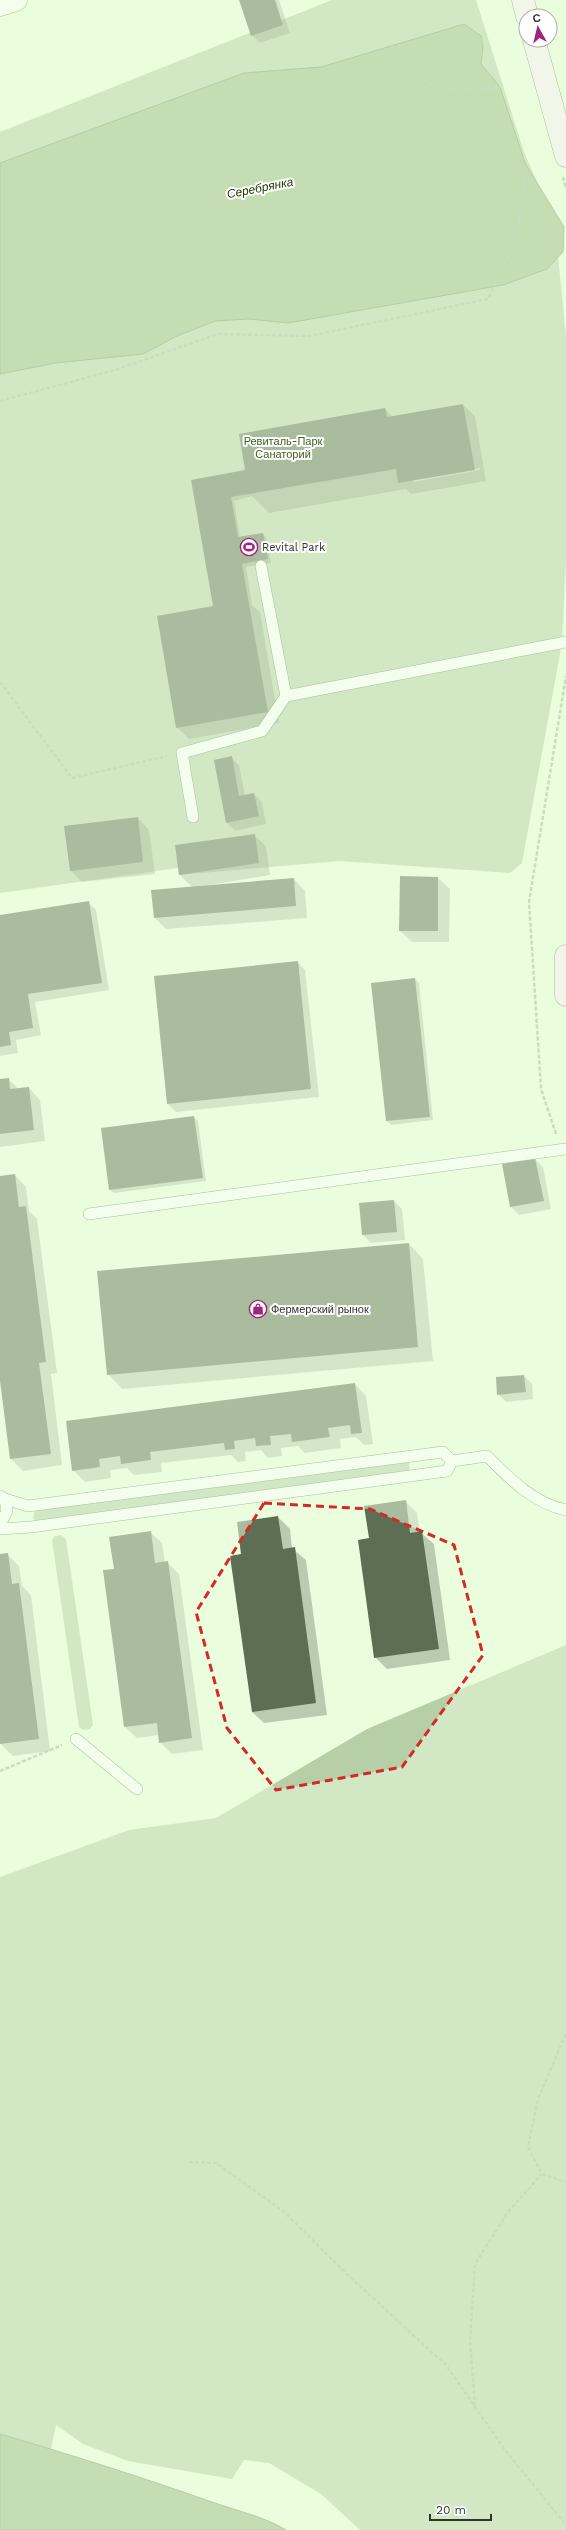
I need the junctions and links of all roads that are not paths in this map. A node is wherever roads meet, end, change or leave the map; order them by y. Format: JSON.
{"nodes":[{"id":1,"x":16,"y":0,"type":"edge"},
{"id":2,"x":0,"y":4,"type":"edge"},
{"id":3,"x":536,"y":48,"type":"edge"},
{"id":4,"x":566,"y":156,"type":"edge"},
{"id":5,"x":261,"y":566,"type":"dead end"},
{"id":6,"x":566,"y":642,"type":"edge"},
{"id":7,"x":286,"y":696,"type":"junction"},
{"id":8,"x":193,"y":817,"type":"dead end"},
{"id":9,"x":566,"y":956,"type":"edge"},
{"id":10,"x":566,"y":995,"type":"edge"},
{"id":11,"x":564,"y":1149,"type":"edge"},
{"id":12,"x":90,"y":1214,"type":"dead end"},
{"id":13,"x":452,"y":1461,"type":"junction"},
{"id":14,"x":2,"y":1497,"type":"edge"},
{"id":15,"x":566,"y":1510,"type":"edge"},
{"id":16,"x":0,"y":1525,"type":"edge"},
{"id":17,"x":0,"y":1529,"type":"edge"},
{"id":18,"x":76,"y":1739,"type":"road end"},
{"id":19,"x":137,"y":1789,"type":"dead end"}],
"edges":[{"from":1,"to":2,"type":"street"},
{"from":3,"to":4,"type":"main road"},
{"from":5,"to":7,"type":"lane"},
{"from":6,"to":7,"type":"lane"},
{"from":7,"to":8,"type":"lane"},
{"from":9,"to":10,"type":"main road"},
{"from":11,"to":12,"type":"lane"},
{"from":13,"to":14,"type":"lane"},
{"from":13,"to":15,"type":"lane"},
{"from":13,"to":17,"type":"lane"},
{"from":14,"to":16,"type":"lane"},
{"from":18,"to":19,"type":"lane"}]}
